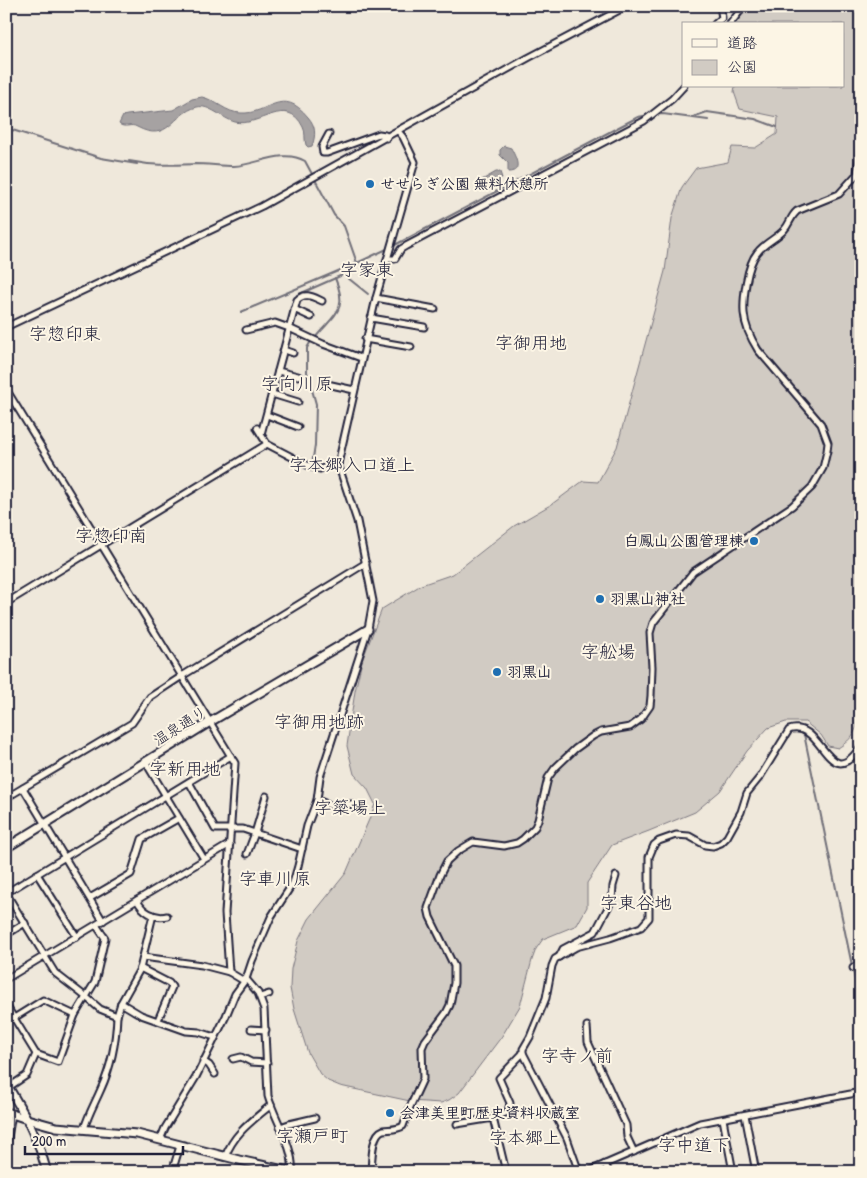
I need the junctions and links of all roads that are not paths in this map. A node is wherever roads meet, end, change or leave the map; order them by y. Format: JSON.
{"nodes":[{"id":1,"x":627,"y":6,"type":"edge"},
{"id":2,"x":720,"y":6,"type":"edge"},
{"id":3,"x":744,"y":6,"type":"edge"},
{"id":4,"x":717,"y":22,"type":"edge"},
{"id":5,"x":732,"y":22,"type":"edge"},
{"id":6,"x":682,"y":88,"type":"edge"},
{"id":7,"x":861,"y":103,"type":"edge"},
{"id":8,"x":398,"y":131,"type":"junction"},
{"id":9,"x":329,"y":134,"type":"dead end"},
{"id":10,"x":387,"y":138,"type":"junction"},
{"id":11,"x":388,"y":256,"type":"junction"},
{"id":12,"x":376,"y":298,"type":"junction"},
{"id":13,"x":322,"y":301,"type":"dead end"},
{"id":14,"x":294,"y":309,"type":"junction"},
{"id":15,"x":435,"y":309,"type":"dead end"},
{"id":16,"x":311,"y":317,"type":"dead end"},
{"id":17,"x":371,"y":318,"type":"junction"},
{"id":18,"x":6,"y":326,"type":"edge"},
{"id":19,"x":424,"y":327,"type":"dead end"},
{"id":20,"x":289,"y":328,"type":"junction"},
{"id":21,"x":246,"y":330,"type":"dead end"},
{"id":22,"x":366,"y":340,"type":"junction"},
{"id":23,"x":411,"y":348,"type":"dead end"},
{"id":24,"x":284,"y":350,"type":"junction"},
{"id":25,"x":293,"y":353,"type":"dead end"},
{"id":26,"x":361,"y":358,"type":"junction"},
{"id":27,"x":278,"y":371,"type":"junction"},
{"id":28,"x":298,"y":376,"type":"dead end"},
{"id":29,"x":327,"y":384,"type":"dead end"},
{"id":30,"x":6,"y":389,"type":"edge"},
{"id":31,"x":354,"y":390,"type":"junction"},
{"id":32,"x":272,"y":394,"type":"junction"},
{"id":33,"x":13,"y":397,"type":"junction"},
{"id":34,"x":6,"y":401,"type":"edge"},
{"id":35,"x":298,"y":402,"type":"dead end"},
{"id":36,"x":267,"y":415,"type":"junction"},
{"id":37,"x":298,"y":427,"type":"dead end"},
{"id":38,"x":257,"y":428,"type":"dead end"},
{"id":39,"x":261,"y":434,"type":"junction"},
{"id":40,"x":267,"y":444,"type":"junction"},
{"id":41,"x":338,"y":464,"type":"junction"},
{"id":42,"x":102,"y":545,"type":"junction"},
{"id":43,"x":366,"y":563,"type":"junction"},
{"id":44,"x":6,"y":603,"type":"edge"},
{"id":45,"x":368,"y":629,"type":"junction"},
{"id":46,"x":182,"y":676,"type":"junction"},
{"id":47,"x":210,"y":722,"type":"junction"},
{"id":48,"x":861,"y":746,"type":"edge"},
{"id":49,"x":231,"y":756,"type":"junction"},
{"id":50,"x":146,"y":763,"type":"junction"},
{"id":51,"x":188,"y":782,"type":"junction"},
{"id":52,"x":23,"y":788,"type":"junction"},
{"id":53,"x":166,"y":795,"type":"junction"},
{"id":54,"x":266,"y":796,"type":"dead end"},
{"id":55,"x":6,"y":798,"type":"edge"},
{"id":56,"x":317,"y":800,"type":"junction"},
{"id":57,"x":359,"y":810,"type":"dead end"},
{"id":58,"x":179,"y":818,"type":"junction"},
{"id":59,"x":45,"y":824,"type":"junction"},
{"id":60,"x":231,"y":830,"type":"junction"},
{"id":61,"x":256,"y":833,"type":"junction"},
{"id":62,"x":230,"y":844,"type":"junction"},
{"id":63,"x":6,"y":848,"type":"edge"},
{"id":64,"x":302,"y":849,"type":"junction"},
{"id":65,"x":247,"y":854,"type":"dead end"},
{"id":66,"x":64,"y":857,"type":"junction"},
{"id":67,"x":204,"y":859,"type":"junction"},
{"id":68,"x":37,"y":874,"type":"junction"},
{"id":69,"x":616,"y":876,"type":"dead end"},
{"id":70,"x":6,"y":893,"type":"edge"},
{"id":71,"x":90,"y":898,"type":"junction"},
{"id":72,"x":137,"y":900,"type":"junction"},
{"id":73,"x":153,"y":914,"type":"junction"},
{"id":74,"x":167,"y":916,"type":"dead end"},
{"id":75,"x":103,"y":921,"type":"junction"},
{"id":76,"x":24,"y":923,"type":"junction"},
{"id":77,"x":96,"y":925,"type":"junction"},
{"id":78,"x":6,"y":935,"type":"edge"},
{"id":79,"x":77,"y":937,"type":"junction"},
{"id":80,"x":44,"y":956,"type":"junction"},
{"id":81,"x":559,"y":957,"type":"junction"},
{"id":82,"x":143,"y":958,"type":"junction"},
{"id":83,"x":861,"y":962,"type":"edge"},
{"id":84,"x":140,"y":968,"type":"junction"},
{"id":85,"x":853,"y":968,"type":"dead end"},
{"id":86,"x":229,"y":972,"type":"junction"},
{"id":87,"x":6,"y":980,"type":"edge"},
{"id":88,"x":245,"y":980,"type":"junction"},
{"id":89,"x":270,"y":994,"type":"dead end"},
{"id":90,"x":86,"y":996,"type":"junction"},
{"id":91,"x":260,"y":997,"type":"junction"},
{"id":92,"x":121,"y":1003,"type":"junction"},
{"id":93,"x":6,"y":1005,"type":"edge"},
{"id":94,"x":75,"y":1015,"type":"junction"},
{"id":95,"x":118,"y":1016,"type":"junction"},
{"id":96,"x":14,"y":1018,"type":"junction"},
{"id":97,"x":158,"y":1020,"type":"junction"},
{"id":98,"x":587,"y":1026,"type":"dead end"},
{"id":99,"x":251,"y":1029,"type":"dead end"},
{"id":100,"x":266,"y":1030,"type":"junction"},
{"id":101,"x":215,"y":1037,"type":"junction"},
{"id":102,"x":523,"y":1053,"type":"junction"},
{"id":103,"x":36,"y":1054,"type":"junction"},
{"id":104,"x":234,"y":1059,"type":"dead end"},
{"id":105,"x":203,"y":1061,"type":"junction"},
{"id":106,"x":267,"y":1063,"type":"junction"},
{"id":107,"x":215,"y":1074,"type":"dead end"},
{"id":108,"x":8,"y":1085,"type":"edge"},
{"id":109,"x":861,"y":1092,"type":"edge"},
{"id":110,"x":271,"y":1105,"type":"junction"},
{"id":111,"x":9,"y":1113,"type":"edge"},
{"id":112,"x":745,"y":1115,"type":"junction"},
{"id":113,"x":315,"y":1118,"type":"dead end"},
{"id":114,"x":493,"y":1118,"type":"junction"},
{"id":115,"x":27,"y":1119,"type":"junction"},
{"id":116,"x":723,"y":1119,"type":"junction"},
{"id":117,"x":457,"y":1124,"type":"dead end"},
{"id":118,"x":280,"y":1127,"type":"junction"},
{"id":119,"x":84,"y":1129,"type":"junction"},
{"id":120,"x":160,"y":1140,"type":"junction"},
{"id":121,"x":180,"y":1146,"type":"junction"},
{"id":122,"x":6,"y":1149,"type":"edge"},
{"id":123,"x":634,"y":1152,"type":"junction"},
{"id":124,"x":225,"y":1157,"type":"junction"},
{"id":125,"x":605,"y":1164,"type":"junction"},
{"id":126,"x":47,"y":1172,"type":"edge"},
{"id":127,"x":172,"y":1172,"type":"edge"},
{"id":128,"x":292,"y":1172,"type":"edge"},
{"id":129,"x":372,"y":1172,"type":"edge"},
{"id":130,"x":506,"y":1172,"type":"edge"},
{"id":131,"x":579,"y":1172,"type":"edge"},
{"id":132,"x":587,"y":1172,"type":"edge"},
{"id":133,"x":609,"y":1172,"type":"edge"},
{"id":134,"x":733,"y":1172,"type":"edge"},
{"id":135,"x":756,"y":1172,"type":"edge"}],
"edges":[{"from":1,"to":8,"type":"street"},
{"from":2,"to":4,"type":"street"},
{"from":3,"to":5,"type":"street"},
{"from":6,"to":11,"type":"street"},
{"from":7,"to":129,"type":"street"},
{"from":8,"to":10,"type":"street"},
{"from":8,"to":11,"type":"street"},
{"from":9,"to":10,"type":"street"},
{"from":10,"to":18,"type":"street"},
{"from":11,"to":12,"type":"street"},
{"from":12,"to":15,"type":"street"},
{"from":12,"to":17,"type":"street"},
{"from":13,"to":14,"type":"street"},
{"from":14,"to":16,"type":"street"},
{"from":14,"to":20,"type":"street"},
{"from":17,"to":19,"type":"street"},
{"from":17,"to":22,"type":"street"},
{"from":20,"to":21,"type":"street"},
{"from":20,"to":24,"type":"street"},
{"from":20,"to":26,"type":"street"},
{"from":22,"to":23,"type":"street"},
{"from":22,"to":26,"type":"street"},
{"from":24,"to":25,"type":"street"},
{"from":24,"to":27,"type":"street"},
{"from":26,"to":31,"type":"street"},
{"from":27,"to":28,"type":"street"},
{"from":27,"to":32,"type":"street"},
{"from":29,"to":31,"type":"street"},
{"from":30,"to":33,"type":"street"},
{"from":31,"to":41,"type":"street"},
{"from":32,"to":35,"type":"street"},
{"from":32,"to":36,"type":"street"},
{"from":33,"to":34,"type":"street"},
{"from":33,"to":42,"type":"street"},
{"from":36,"to":37,"type":"street"},
{"from":36,"to":39,"type":"street"},
{"from":38,"to":39,"type":"street"},
{"from":39,"to":40,"type":"street"},
{"from":40,"to":41,"type":"street"},
{"from":40,"to":42,"type":"street"},
{"from":41,"to":43,"type":"street"},
{"from":42,"to":44,"type":"street"},
{"from":42,"to":46,"type":"street"},
{"from":43,"to":45,"type":"street"},
{"from":43,"to":46,"type":"street"},
{"from":45,"to":47,"type":"street","name":"温泉通り"},
{"from":45,"to":56,"type":"street"},
{"from":46,"to":47,"type":"street"},
{"from":46,"to":52,"type":"street"},
{"from":47,"to":49,"type":"street"},
{"from":47,"to":50,"type":"street","name":"温泉通り"},
{"from":48,"to":81,"type":"street"},
{"from":49,"to":51,"type":"street"},
{"from":49,"to":60,"type":"street"},
{"from":50,"to":53,"type":"street"},
{"from":50,"to":59,"type":"street","name":"温泉通り"},
{"from":51,"to":53,"type":"street"},
{"from":51,"to":60,"type":"street"},
{"from":52,"to":55,"type":"street"},
{"from":52,"to":59,"type":"street"},
{"from":53,"to":58,"type":"street"},
{"from":53,"to":66,"type":"street"},
{"from":54,"to":61,"type":"street"},
{"from":56,"to":57,"type":"street"},
{"from":56,"to":64,"type":"street"},
{"from":58,"to":67,"type":"street"},
{"from":58,"to":71,"type":"street"},
{"from":59,"to":63,"type":"street","name":"温泉通り"},
{"from":59,"to":66,"type":"street"},
{"from":60,"to":61,"type":"street"},
{"from":60,"to":62,"type":"street"},
{"from":61,"to":64,"type":"street"},
{"from":61,"to":65,"type":"street"},
{"from":62,"to":67,"type":"street"},
{"from":62,"to":86,"type":"street"},
{"from":64,"to":88,"type":"street"},
{"from":66,"to":68,"type":"street"},
{"from":66,"to":71,"type":"street"},
{"from":67,"to":72,"type":"street"},
{"from":68,"to":70,"type":"street"},
{"from":68,"to":79,"type":"street"},
{"from":69,"to":81,"type":"street"},
{"from":70,"to":76,"type":"street"},
{"from":71,"to":75,"type":"street"},
{"from":72,"to":73,"type":"street"},
{"from":72,"to":75,"type":"street"},
{"from":73,"to":74,"type":"street"},
{"from":73,"to":82,"type":"street"},
{"from":75,"to":77,"type":"street"},
{"from":76,"to":78,"type":"street"},
{"from":76,"to":80,"type":"street"},
{"from":77,"to":79,"type":"street"},
{"from":77,"to":90,"type":"street"},
{"from":79,"to":80,"type":"street"},
{"from":80,"to":87,"type":"street"},
{"from":80,"to":90,"type":"street"},
{"from":81,"to":102,"type":"street"},
{"from":82,"to":84,"type":"street"},
{"from":82,"to":86,"type":"street"},
{"from":83,"to":85,"type":"street"},
{"from":84,"to":92,"type":"street"},
{"from":84,"to":97,"type":"street"},
{"from":86,"to":88,"type":"street"},
{"from":88,"to":91,"type":"street"},
{"from":88,"to":101,"type":"street"},
{"from":89,"to":91,"type":"street"},
{"from":90,"to":94,"type":"street"},
{"from":90,"to":95,"type":"street"},
{"from":91,"to":100,"type":"street"},
{"from":92,"to":95,"type":"street"},
{"from":92,"to":97,"type":"street"},
{"from":93,"to":96,"type":"street"},
{"from":94,"to":96,"type":"street"},
{"from":94,"to":103,"type":"street"},
{"from":95,"to":119,"type":"street"},
{"from":96,"to":103,"type":"street"},
{"from":97,"to":101,"type":"street"},
{"from":98,"to":123,"type":"street"},
{"from":99,"to":100,"type":"street"},
{"from":100,"to":106,"type":"street"},
{"from":101,"to":105,"type":"street"},
{"from":102,"to":114,"type":"street"},
{"from":102,"to":131,"type":"street"},
{"from":103,"to":108,"type":"street"},
{"from":104,"to":106,"type":"street"},
{"from":105,"to":107,"type":"street"},
{"from":105,"to":120,"type":"street"},
{"from":106,"to":110,"type":"street"},
{"from":108,"to":115,"type":"street"},
{"from":109,"to":112,"type":"street"},
{"from":110,"to":118,"type":"street"},
{"from":110,"to":124,"type":"street"},
{"from":111,"to":115,"type":"street"},
{"from":111,"to":122,"type":"street"},
{"from":112,"to":116,"type":"street"},
{"from":112,"to":135,"type":"street"},
{"from":113,"to":118,"type":"street"},
{"from":114,"to":117,"type":"street"},
{"from":114,"to":130,"type":"street"},
{"from":115,"to":119,"type":"street"},
{"from":115,"to":126,"type":"street"},
{"from":116,"to":123,"type":"street"},
{"from":116,"to":134,"type":"street"},
{"from":118,"to":128,"type":"street"},
{"from":119,"to":120,"type":"street"},
{"from":120,"to":121,"type":"street"},
{"from":121,"to":124,"type":"street"},
{"from":121,"to":127,"type":"street"},
{"from":123,"to":125,"type":"street"},
{"from":124,"to":128,"type":"street"},
{"from":125,"to":132,"type":"street"},
{"from":125,"to":133,"type":"street"}]}
